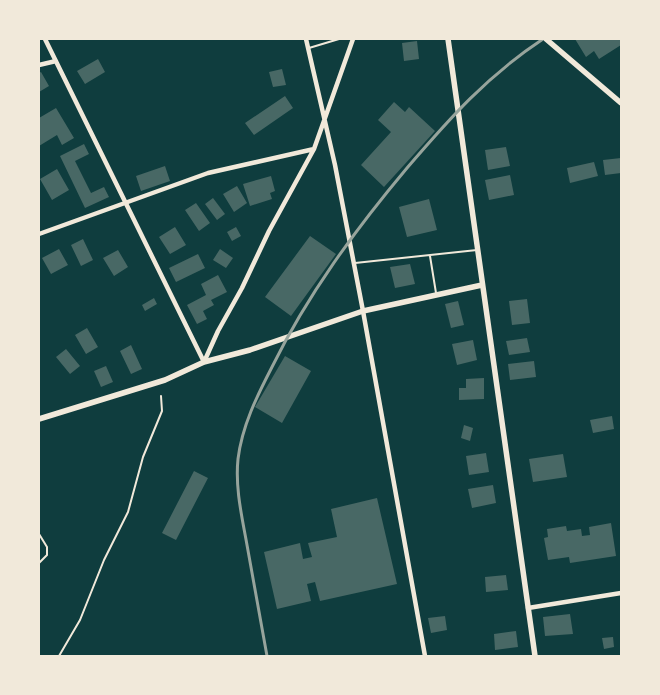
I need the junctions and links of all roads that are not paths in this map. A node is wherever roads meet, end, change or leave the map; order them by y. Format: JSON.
{"nodes":[{"id":1,"x":45,"y":39,"type":"edge"},
{"id":2,"x":306,"y":39,"type":"edge"},
{"id":3,"x":340,"y":39,"type":"edge"},
{"id":4,"x":353,"y":39,"type":"edge"},
{"id":5,"x":448,"y":39,"type":"edge"},
{"id":6,"x":546,"y":39,"type":"edge"},
{"id":7,"x":308,"y":48,"type":"junction"},
{"id":8,"x":56,"y":61,"type":"junction"},
{"id":9,"x":39,"y":65,"type":"edge"},
{"id":10,"x":621,"y":103,"type":"edge"},
{"id":11,"x":325,"y":119,"type":"junction"},
{"id":12,"x":314,"y":149,"type":"junction"},
{"id":13,"x":126,"y":203,"type":"junction"},
{"id":14,"x":39,"y":234,"type":"edge"},
{"id":15,"x":477,"y":250,"type":"junction"},
{"id":16,"x":430,"y":255,"type":"junction"},
{"id":17,"x":354,"y":263,"type":"junction"},
{"id":18,"x":482,"y":285,"type":"junction"},
{"id":19,"x":436,"y":295,"type":"junction"},
{"id":20,"x":363,"y":311,"type":"junction"},
{"id":21,"x":204,"y":362,"type":"junction"},
{"id":22,"x":39,"y":419,"type":"edge"},
{"id":23,"x":39,"y":534,"type":"edge"},
{"id":24,"x":39,"y":563,"type":"edge"},
{"id":25,"x":621,"y":593,"type":"edge"},
{"id":26,"x":528,"y":608,"type":"junction"},
{"id":27,"x":425,"y":656,"type":"edge"},
{"id":28,"x":534,"y":656,"type":"edge"}],
"edges":[{"from":1,"to":8,"type":"street"},
{"from":2,"to":7,"type":"street"},
{"from":3,"to":7,"type":"lane"},
{"from":4,"to":11,"type":"street"},
{"from":5,"to":15,"type":"street"},
{"from":6,"to":10,"type":"street"},
{"from":7,"to":11,"type":"street"},
{"from":8,"to":9,"type":"street"},
{"from":8,"to":13,"type":"street"},
{"from":11,"to":12,"type":"street"},
{"from":11,"to":17,"type":"street"},
{"from":12,"to":13,"type":"street"},
{"from":12,"to":21,"type":"street"},
{"from":13,"to":14,"type":"street"},
{"from":13,"to":21,"type":"street"},
{"from":15,"to":16,"type":"lane"},
{"from":15,"to":18,"type":"street"},
{"from":16,"to":17,"type":"lane"},
{"from":16,"to":19,"type":"lane"},
{"from":17,"to":20,"type":"street"},
{"from":18,"to":19,"type":"street"},
{"from":18,"to":26,"type":"street"},
{"from":19,"to":20,"type":"street"},
{"from":20,"to":21,"type":"street"},
{"from":20,"to":27,"type":"street"},
{"from":21,"to":22,"type":"street"},
{"from":23,"to":24,"type":"lane"},
{"from":25,"to":26,"type":"street"},
{"from":26,"to":28,"type":"street"}]}
